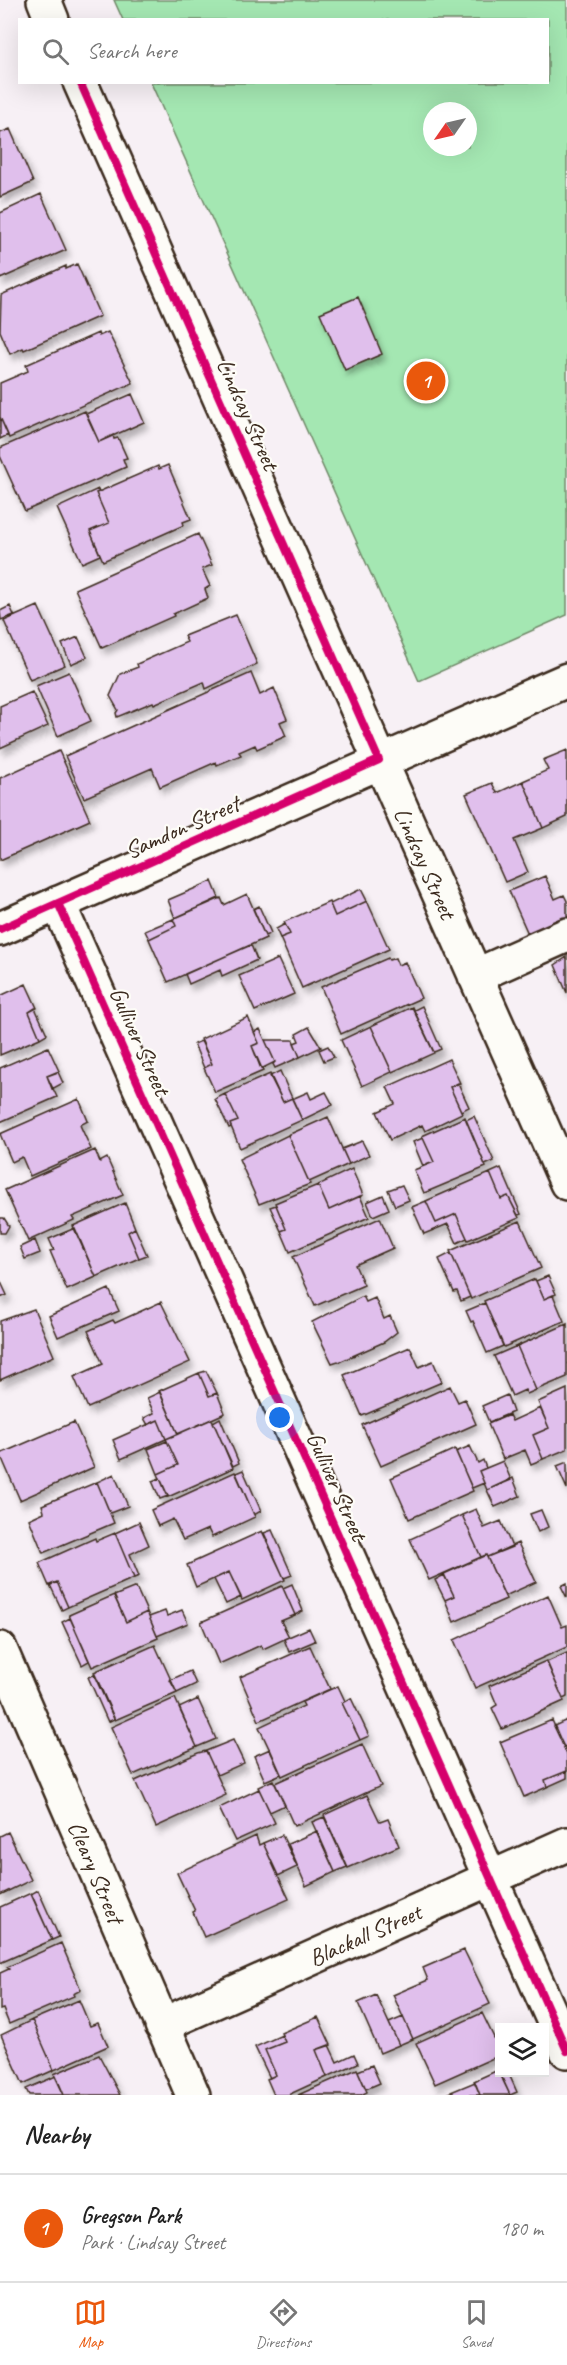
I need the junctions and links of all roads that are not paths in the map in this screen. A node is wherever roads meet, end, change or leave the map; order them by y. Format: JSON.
{"nodes":[{"id":1,"x":44,"y":0,"type":"edge"},
{"id":2,"x":51,"y":18,"type":"edge"},
{"id":3,"x":81,"y":84,"type":"edge"},
{"id":4,"x":567,"y":680,"type":"edge"},
{"id":5,"x":379,"y":760,"type":"junction"},
{"id":6,"x":58,"y":903,"type":"junction"},
{"id":7,"x":0,"y":929,"type":"edge"},
{"id":8,"x":567,"y":936,"type":"edge"},
{"id":9,"x":475,"y":976,"type":"junction"},
{"id":10,"x":567,"y":1183,"type":"edge"},
{"id":11,"x":0,"y":1649,"type":"edge"},
{"id":12,"x":567,"y":1844,"type":"edge"},
{"id":13,"x":490,"y":1879,"type":"junction"},
{"id":14,"x":162,"y":2025,"type":"junction"},
{"id":15,"x":567,"y":2051,"type":"edge"},
{"id":16,"x":193,"y":2095,"type":"edge"}],
"edges":[{"from":1,"to":2,"type":"street"},
{"from":3,"to":5,"type":"street","name":"Lindsay Street"},
{"from":4,"to":5,"type":"street","name":"Samdon Street"},
{"from":5,"to":6,"type":"street","name":"Samdon Street"},
{"from":5,"to":9,"type":"street","name":"Lindsay Street"},
{"from":6,"to":7,"type":"street","name":"Samdon Street"},
{"from":6,"to":13,"type":"street","name":"Gulliver Street"},
{"from":8,"to":9,"type":"street"},
{"from":9,"to":10,"type":"street","name":"Lindsay Street"},
{"from":11,"to":14,"type":"street","name":"Cleary Street"},
{"from":12,"to":13,"type":"street","name":"Blackall Street"},
{"from":13,"to":14,"type":"street","name":"Blackall Street"},
{"from":13,"to":15,"type":"street","name":"Gulliver Street"},
{"from":14,"to":16,"type":"street","name":"Cleary Street"}]}
